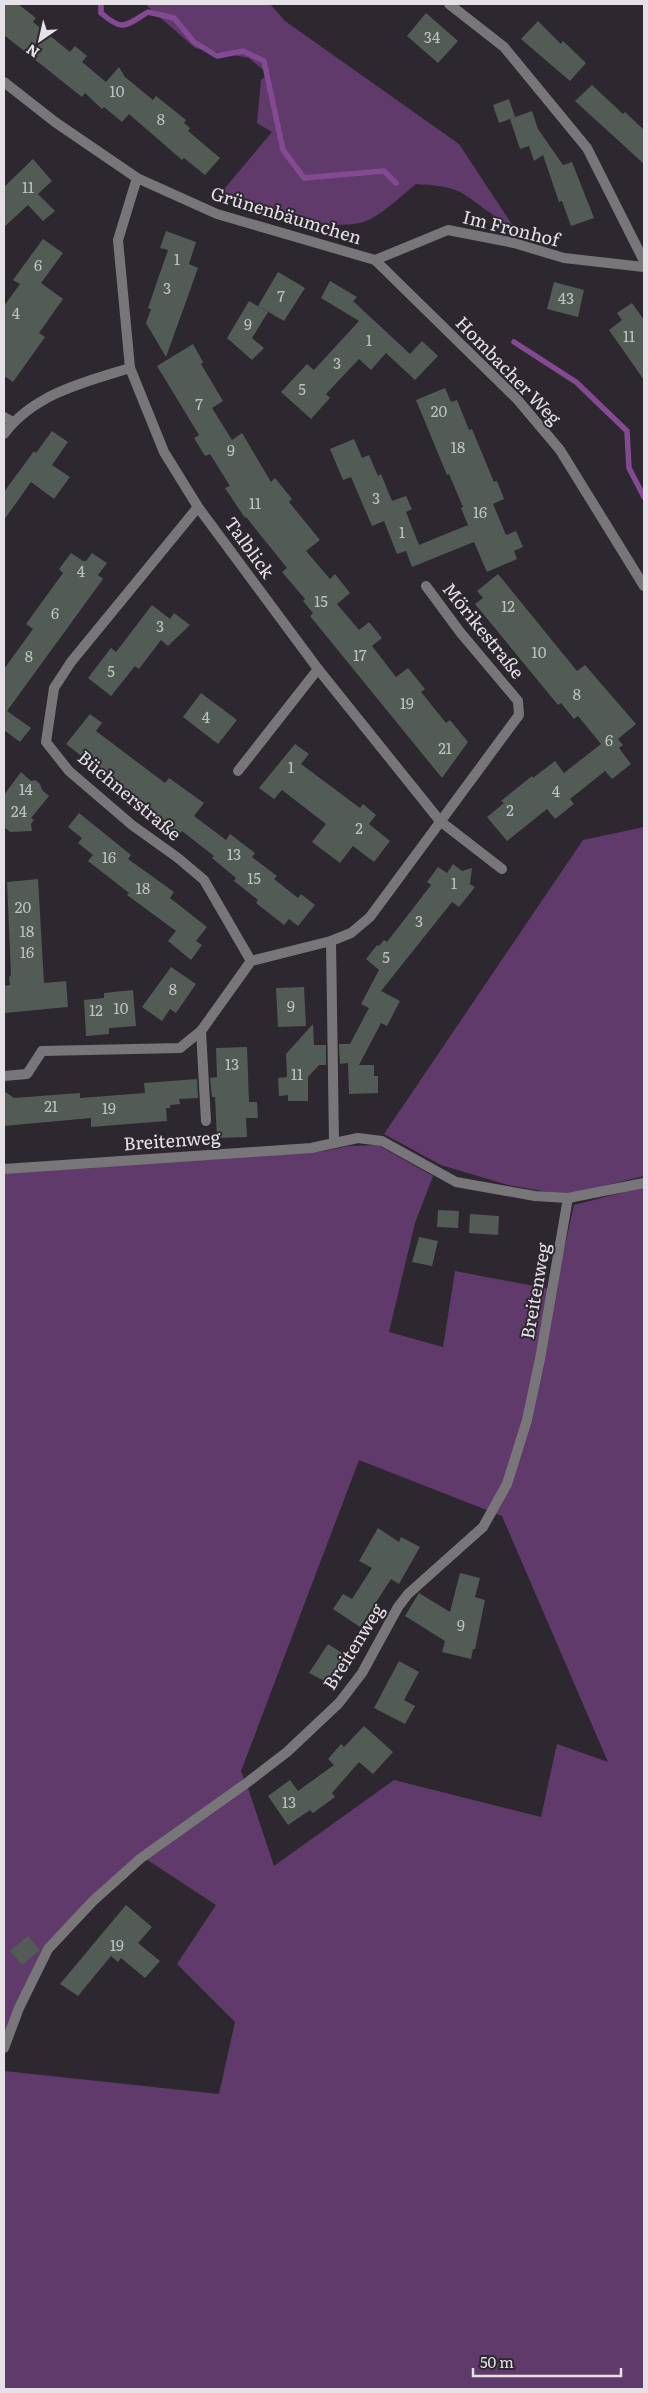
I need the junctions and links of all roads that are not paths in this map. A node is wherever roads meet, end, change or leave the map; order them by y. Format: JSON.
{"nodes":[{"id":1,"x":449,"y":4,"type":"edge"},
{"id":2,"x":4,"y":82,"type":"edge"},
{"id":3,"x":137,"y":178,"type":"junction"},
{"id":4,"x":375,"y":260,"type":"junction"},
{"id":5,"x":644,"y":261,"type":"edge"},
{"id":6,"x":644,"y":267,"type":"edge"},
{"id":7,"x":425,"y":308,"type":"joint"},
{"id":8,"x":130,"y":368,"type":"junction"},
{"id":9,"x":4,"y":417,"type":"edge"},
{"id":10,"x":13,"y":422,"type":"junction"},
{"id":11,"x":4,"y":434,"type":"edge"},
{"id":12,"x":198,"y":507,"type":"junction"},
{"id":13,"x":426,"y":586,"type":"dead end"},
{"id":14,"x":644,"y":586,"type":"edge"},
{"id":15,"x":318,"y":669,"type":"junction"},
{"id":16,"x":238,"y":771,"type":"dead end"},
{"id":17,"x":440,"y":821,"type":"junction"},
{"id":18,"x":502,"y":870,"type":"dead end"},
{"id":19,"x":331,"y":941,"type":"junction"},
{"id":20,"x":250,"y":961,"type":"junction"},
{"id":21,"x":202,"y":1032,"type":"junction"},
{"id":22,"x":4,"y":1076,"type":"edge"},
{"id":23,"x":206,"y":1121,"type":"dead end"},
{"id":24,"x":334,"y":1142,"type":"junction"},
{"id":25,"x":4,"y":1168,"type":"edge"},
{"id":26,"x":644,"y":1183,"type":"edge"},
{"id":27,"x":568,"y":1198,"type":"junction"},
{"id":28,"x":4,"y":2048,"type":"edge"}],
"edges":[{"from":1,"to":5,"type":"street"},
{"from":2,"to":3,"type":"street","name":"Grünenbäumchen"},
{"from":3,"to":4,"type":"street","name":"Grünenbäumchen"},
{"from":3,"to":8,"type":"street","name":"Talblick"},
{"from":4,"to":6,"type":"street","name":"Im Fronhof"},
{"from":4,"to":7,"type":"street","name":"Grünenbäumchen"},
{"from":7,"to":14,"type":"street","name":"Hombacher Weg"},
{"from":8,"to":10,"type":"street"},
{"from":8,"to":12,"type":"street","name":"Talblick"},
{"from":9,"to":10,"type":"street"},
{"from":10,"to":11,"type":"street"},
{"from":12,"to":15,"type":"street","name":"Talblick"},
{"from":12,"to":20,"type":"street","name":"Büchnerstraße"},
{"from":13,"to":17,"type":"street","name":"Mörikestraße"},
{"from":15,"to":16,"type":"street"},
{"from":15,"to":17,"type":"street","name":"Talblick"},
{"from":17,"to":18,"type":"street","name":"Talblick"},
{"from":17,"to":19,"type":"street","name":"Mörikestraße"},
{"from":19,"to":20,"type":"street","name":"Mörikestraße"},
{"from":19,"to":24,"type":"street"},
{"from":20,"to":21,"type":"street"},
{"from":21,"to":22,"type":"street"},
{"from":21,"to":23,"type":"street"},
{"from":24,"to":25,"type":"street","name":"Breitenweg"},
{"from":24,"to":27,"type":"street","name":"Breitenweg"},
{"from":26,"to":27,"type":"street","name":"Breitenweg"},
{"from":27,"to":28,"type":"street","name":"Breitenweg"}]}
